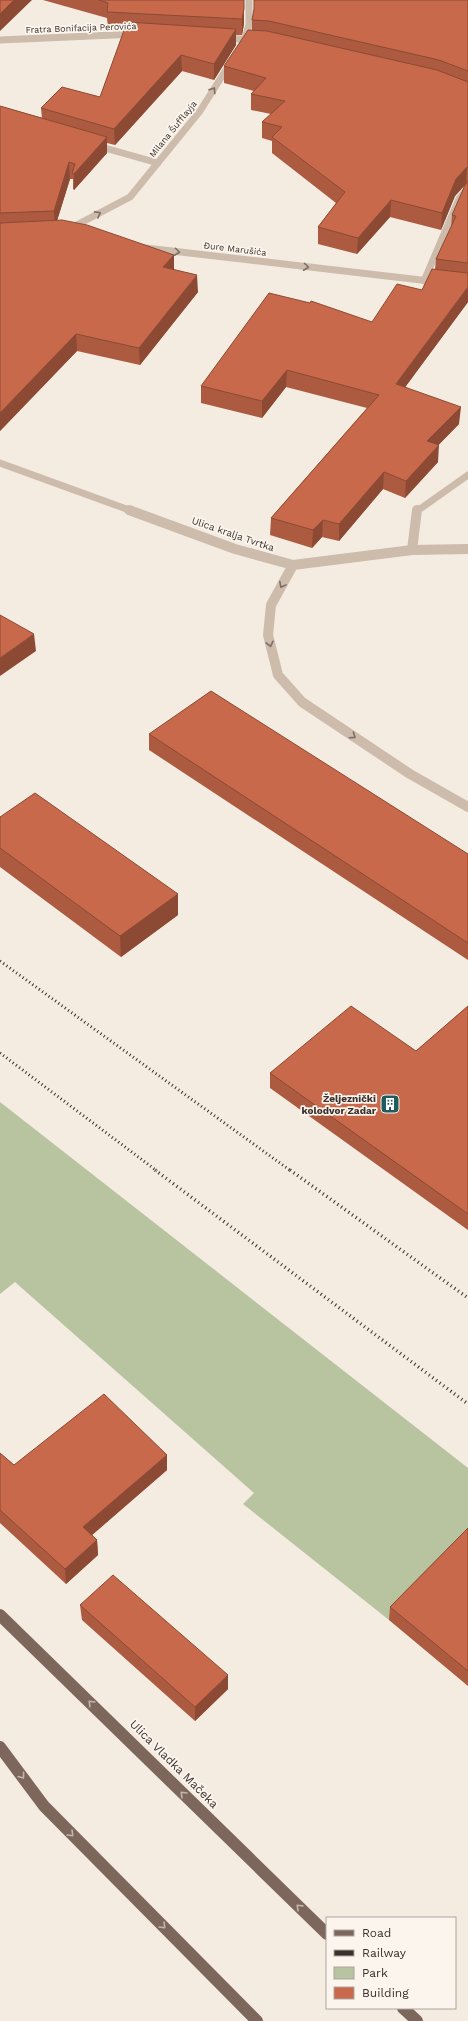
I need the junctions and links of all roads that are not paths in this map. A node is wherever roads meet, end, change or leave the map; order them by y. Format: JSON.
{"nodes":[{"id":1,"x":249,"y":0,"type":"edge"},
{"id":2,"x":146,"y":34,"type":"edge"},
{"id":3,"x":216,"y":38,"type":"edge"},
{"id":4,"x":246,"y":39,"type":"junction"},
{"id":5,"x":0,"y":40,"type":"edge"},
{"id":6,"x":260,"y":41,"type":"edge"},
{"id":7,"x":242,"y":46,"type":"edge"},
{"id":8,"x":234,"y":59,"type":"edge"},
{"id":9,"x":90,"y":144,"type":"edge"},
{"id":10,"x":158,"y":163,"type":"junction"},
{"id":11,"x":468,"y":188,"type":"edge"},
{"id":12,"x":79,"y":235,"type":"edge"},
{"id":13,"x":140,"y":247,"type":"edge"},
{"id":14,"x":424,"y":281,"type":"junction"},
{"id":15,"x":444,"y":283,"type":"edge"},
{"id":16,"x":0,"y":463,"type":"edge"},
{"id":17,"x":468,"y":475,"type":"edge"},
{"id":18,"x":468,"y":549,"type":"edge"},
{"id":19,"x":412,"y":550,"type":"junction"},
{"id":20,"x":292,"y":565,"type":"junction"},
{"id":21,"x":468,"y":807,"type":"edge"},
{"id":22,"x":0,"y":1615,"type":"edge"},
{"id":23,"x":0,"y":1747,"type":"edge"},
{"id":24,"x":326,"y":1933,"type":"edge"},
{"id":25,"x":404,"y":2009,"type":"edge"},
{"id":26,"x":257,"y":2021,"type":"edge"},
{"id":27,"x":417,"y":2021,"type":"edge"}],
"edges":[{"from":1,"to":4,"type":"street"},
{"from":2,"to":5,"type":"street","name":"Fratra Bonifacija Perovića"},
{"from":3,"to":4,"type":"street"},
{"from":4,"to":6,"type":"street"},
{"from":4,"to":7,"type":"street"},
{"from":10,"to":8,"type":"street","name":"Milana Šufflayja","one_way":true},
{"from":9,"to":10,"type":"street"},
{"from":12,"to":10,"type":"street","name":"Milana Šufflayja","one_way":true},
{"from":11,"to":14,"type":"street"},
{"from":13,"to":14,"type":"street","name":"Đure Marušića","one_way":true},
{"from":14,"to":15,"type":"street","name":"Đure Marušića"},
{"from":16,"to":20,"type":"street","name":"Ulica kralja Tvrtka"},
{"from":17,"to":19,"type":"street"},
{"from":18,"to":19,"type":"street","name":"Ulica kralja Tvrtka"},
{"from":19,"to":20,"type":"street","name":"Ulica kralja Tvrtka"},
{"from":20,"to":21,"type":"street","one_way":true},
{"from":24,"to":22,"type":"main road","name":"Ulica Vladka Mačeka","one_way":true},
{"from":23,"to":26,"type":"main road","one_way":true},
{"from":25,"to":27,"type":"main road"}]}
